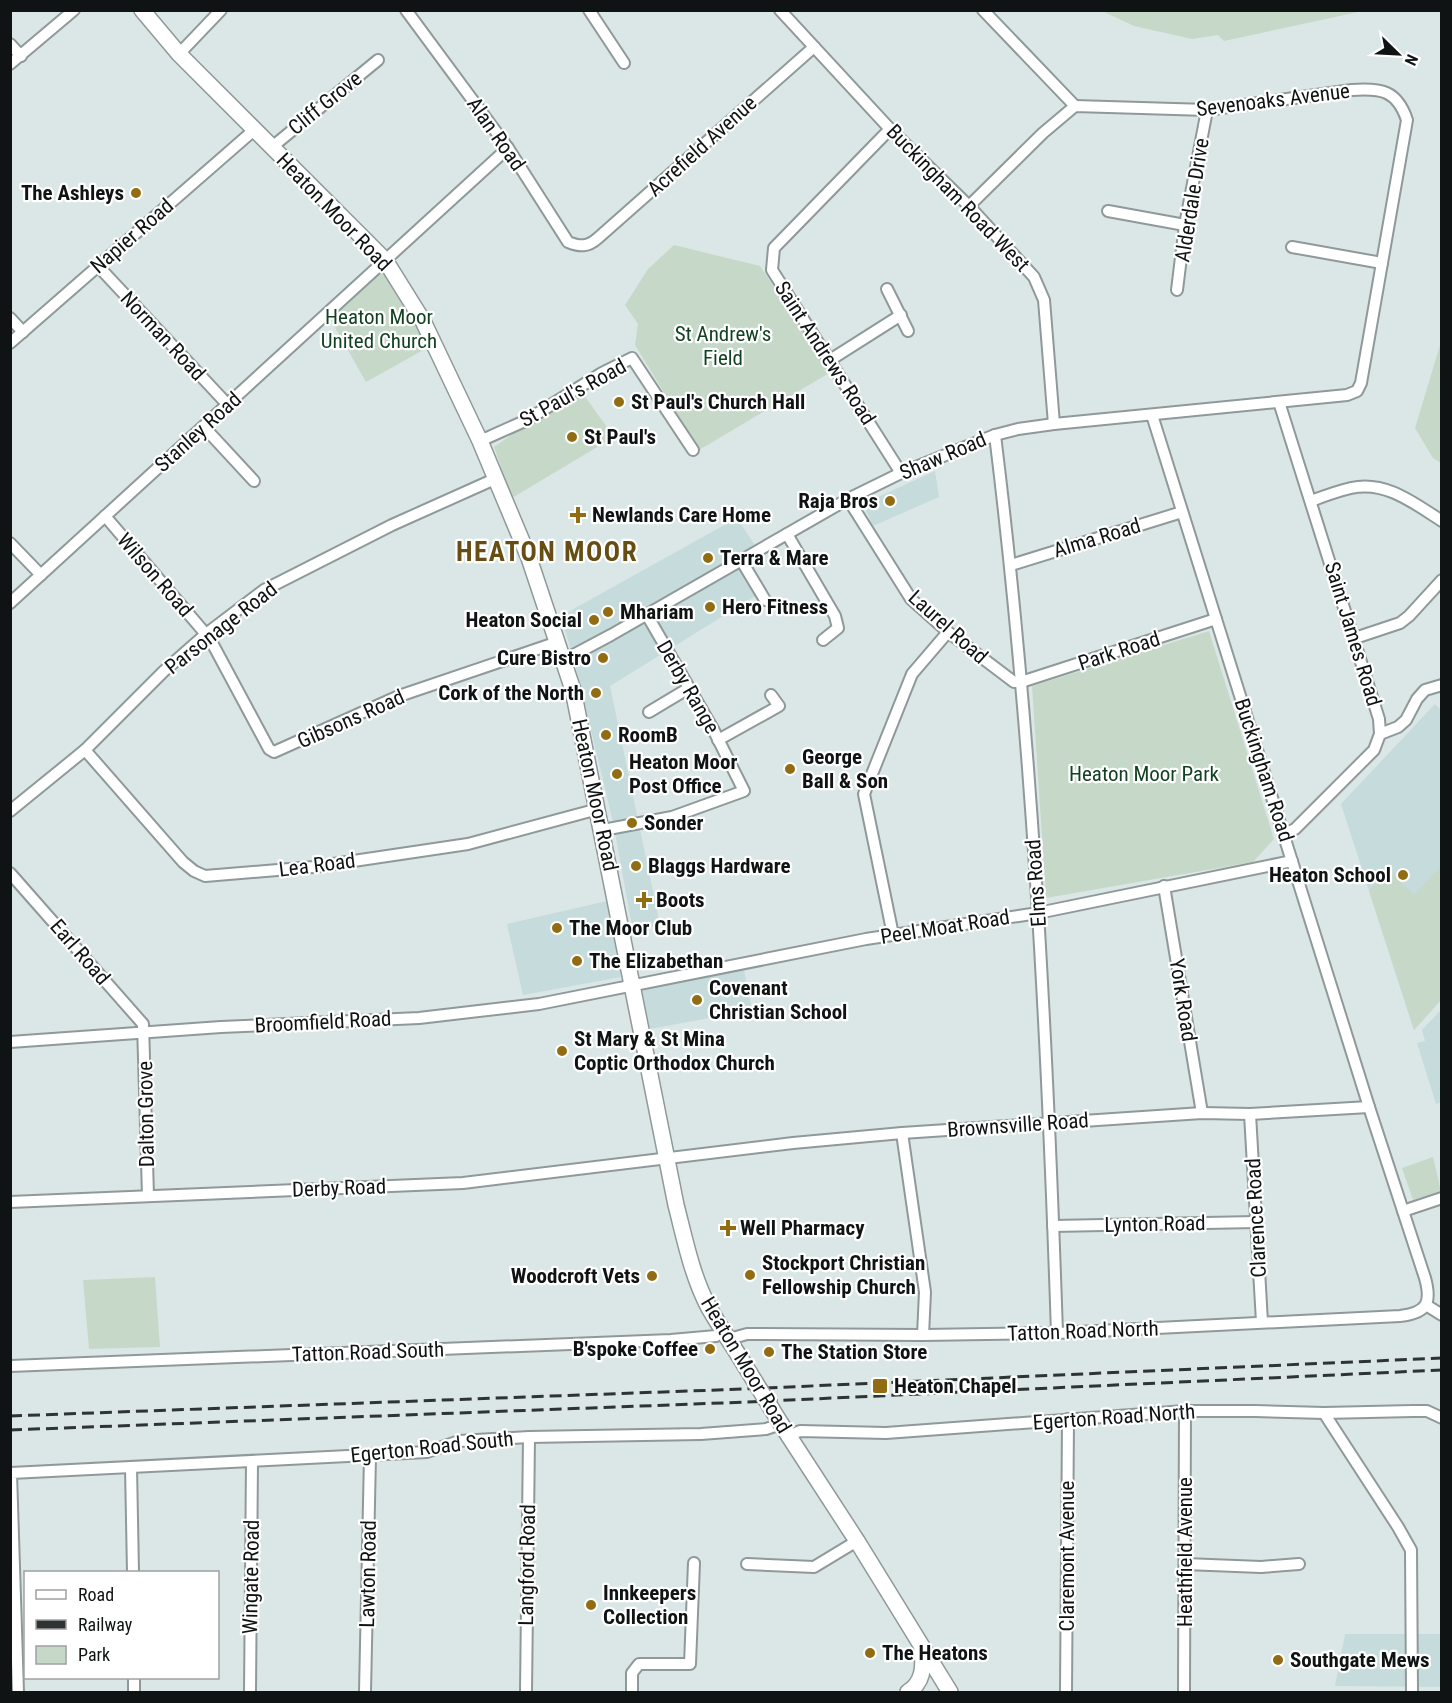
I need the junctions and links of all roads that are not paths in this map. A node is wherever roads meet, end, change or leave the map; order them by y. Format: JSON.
{"nodes":[{"id":1,"x":74,"y":10,"type":"edge"},
{"id":2,"x":142,"y":10,"type":"edge"},
{"id":3,"x":221,"y":10,"type":"edge"},
{"id":4,"x":406,"y":10,"type":"edge"},
{"id":5,"x":589,"y":10,"type":"edge"},
{"id":6,"x":780,"y":10,"type":"edge"},
{"id":7,"x":983,"y":10,"type":"edge"},
{"id":8,"x":10,"y":44,"type":"edge"},
{"id":9,"x":814,"y":47,"type":"junction"},
{"id":10,"x":179,"y":54,"type":"junction"},
{"id":11,"x":21,"y":56,"type":"junction"},
{"id":12,"x":378,"y":60,"type":"dead end"},
{"id":13,"x":624,"y":63,"type":"dead end"},
{"id":14,"x":10,"y":64,"type":"edge"},
{"id":15,"x":1075,"y":106,"type":"junction"},
{"id":16,"x":1207,"y":110,"type":"junction"},
{"id":17,"x":890,"y":129,"type":"junction"},
{"id":18,"x":254,"y":130,"type":"junction"},
{"id":19,"x":272,"y":147,"type":"junction"},
{"id":20,"x":508,"y":148,"type":"junction"},
{"id":21,"x":969,"y":206,"type":"junction"},
{"id":22,"x":1108,"y":211,"type":"dead end"},
{"id":23,"x":1185,"y":225,"type":"junction"},
{"id":24,"x":590,"y":245,"type":"joint"},
{"id":25,"x":1292,"y":247,"type":"dead end"},
{"id":26,"x":385,"y":260,"type":"junction"},
{"id":27,"x":1382,"y":263,"type":"junction"},
{"id":28,"x":98,"y":266,"type":"junction"},
{"id":29,"x":887,"y":289,"type":"dead end"},
{"id":30,"x":1178,"y":290,"type":"dead end"},
{"id":31,"x":901,"y":315,"type":"junction"},
{"id":32,"x":10,"y":318,"type":"edge"},
{"id":33,"x":908,"y":331,"type":"dead end"},
{"id":34,"x":23,"y":332,"type":"junction"},
{"id":35,"x":10,"y":343,"type":"edge"},
{"id":36,"x":830,"y":360,"type":"junction"},
{"id":37,"x":1361,"y":383,"type":"joint"},
{"id":38,"x":1279,"y":402,"type":"junction"},
{"id":39,"x":228,"y":405,"type":"junction"},
{"id":40,"x":1152,"y":415,"type":"junction"},
{"id":41,"x":1054,"y":424,"type":"junction"},
{"id":42,"x":204,"y":428,"type":"junction"},
{"id":43,"x":995,"y":435,"type":"junction"},
{"id":44,"x":480,"y":441,"type":"junction"},
{"id":45,"x":693,"y":450,"type":"dead end"},
{"id":46,"x":901,"y":473,"type":"junction"},
{"id":47,"x":497,"y":478,"type":"junction"},
{"id":48,"x":254,"y":481,"type":"dead end"},
{"id":49,"x":848,"y":499,"type":"junction"},
{"id":50,"x":1311,"y":501,"type":"junction"},
{"id":51,"x":1182,"y":512,"type":"junction"},
{"id":52,"x":105,"y":516,"type":"junction"},
{"id":53,"x":1442,"y":521,"type":"edge"},
{"id":54,"x":787,"y":534,"type":"junction"},
{"id":55,"x":10,"y":543,"type":"edge"},
{"id":56,"x":741,"y":560,"type":"junction"},
{"id":57,"x":1011,"y":565,"type":"junction"},
{"id":58,"x":41,"y":575,"type":"junction"},
{"id":59,"x":1442,"y":580,"type":"edge"},
{"id":60,"x":765,"y":600,"type":"dead end"},
{"id":61,"x":10,"y":603,"type":"edge"},
{"id":62,"x":647,"y":615,"type":"junction"},
{"id":63,"x":1216,"y":619,"type":"junction"},
{"id":64,"x":948,"y":632,"type":"junction"},
{"id":65,"x":206,"y":634,"type":"junction"},
{"id":66,"x":1355,"y":638,"type":"junction"},
{"id":67,"x":823,"y":640,"type":"dead end"},
{"id":68,"x":558,"y":642,"type":"junction"},
{"id":69,"x":564,"y":660,"type":"junction"},
{"id":70,"x":1021,"y":682,"type":"junction"},
{"id":71,"x":1442,"y":685,"type":"edge"},
{"id":72,"x":689,"y":688,"type":"junction"},
{"id":73,"x":771,"y":694,"type":"dead end"},
{"id":74,"x":649,"y":712,"type":"dead end"},
{"id":75,"x":1380,"y":734,"type":"junction"},
{"id":76,"x":718,"y":740,"type":"junction"},
{"id":77,"x":85,"y":750,"type":"junction"},
{"id":78,"x":598,"y":809,"type":"junction"},
{"id":79,"x":10,"y":811,"type":"edge"},
{"id":80,"x":603,"y":830,"type":"junction"},
{"id":81,"x":1284,"y":834,"type":"junction"},
{"id":82,"x":1292,"y":861,"type":"junction"},
{"id":83,"x":10,"y":873,"type":"edge"},
{"id":84,"x":1164,"y":886,"type":"junction"},
{"id":85,"x":1038,"y":913,"type":"junction"},
{"id":86,"x":893,"y":935,"type":"junction"},
{"id":87,"x":633,"y":984,"type":"junction"},
{"id":88,"x":144,"y":1032,"type":"junction"},
{"id":89,"x":10,"y":1042,"type":"edge"},
{"id":90,"x":1369,"y":1107,"type":"junction"},
{"id":91,"x":1202,"y":1113,"type":"junction"},
{"id":92,"x":1250,"y":1114,"type":"junction"},
{"id":93,"x":1049,"y":1122,"type":"junction"},
{"id":94,"x":902,"y":1133,"type":"junction"},
{"id":95,"x":667,"y":1158,"type":"junction"},
{"id":96,"x":148,"y":1196,"type":"junction"},
{"id":97,"x":1442,"y":1198,"type":"edge"},
{"id":98,"x":10,"y":1202,"type":"edge"},
{"id":99,"x":1403,"y":1211,"type":"junction"},
{"id":100,"x":1256,"y":1222,"type":"junction"},
{"id":101,"x":1053,"y":1226,"type":"junction"},
{"id":102,"x":1428,"y":1301,"type":"junction"},
{"id":103,"x":1442,"y":1315,"type":"edge"},
{"id":104,"x":1262,"y":1323,"type":"junction"},
{"id":105,"x":1057,"y":1333,"type":"junction"},
{"id":106,"x":726,"y":1335,"type":"junction"},
{"id":107,"x":923,"y":1335,"type":"junction"},
{"id":108,"x":10,"y":1366,"type":"edge"},
{"id":109,"x":1185,"y":1411,"type":"junction"},
{"id":110,"x":1324,"y":1413,"type":"junction"},
{"id":111,"x":1441,"y":1417,"type":"edge"},
{"id":112,"x":1068,"y":1419,"type":"junction"},
{"id":113,"x":784,"y":1430,"type":"junction"},
{"id":114,"x":529,"y":1437,"type":"junction"},
{"id":115,"x":370,"y":1456,"type":"junction"},
{"id":116,"x":252,"y":1461,"type":"junction"},
{"id":117,"x":131,"y":1467,"type":"junction"},
{"id":118,"x":11,"y":1473,"type":"edge"},
{"id":119,"x":857,"y":1541,"type":"junction"},
{"id":120,"x":694,"y":1563,"type":"dead end"},
{"id":121,"x":747,"y":1564,"type":"dead end"},
{"id":122,"x":1185,"y":1564,"type":"junction"},
{"id":123,"x":1299,"y":1564,"type":"dead end"},
{"id":124,"x":133,"y":1571,"type":"edge"},
{"id":125,"x":922,"y":1648,"type":"junction"},
{"id":126,"x":18,"y":1692,"type":"edge"},
{"id":127,"x":250,"y":1692,"type":"edge"},
{"id":128,"x":365,"y":1692,"type":"edge"},
{"id":129,"x":526,"y":1692,"type":"edge"},
{"id":130,"x":632,"y":1692,"type":"edge"},
{"id":131,"x":908,"y":1692,"type":"edge"},
{"id":132,"x":950,"y":1692,"type":"edge"},
{"id":133,"x":1066,"y":1692,"type":"edge"},
{"id":134,"x":1184,"y":1692,"type":"edge"},
{"id":135,"x":1412,"y":1692,"type":"edge"}],
"edges":[{"from":1,"to":11,"type":"street"},
{"from":2,"to":10,"type":"main road","name":"Heaton Moor Road"},
{"from":3,"to":10,"type":"street"},
{"from":4,"to":20,"type":"street","name":"Alan Road"},
{"from":5,"to":13,"type":"street"},
{"from":6,"to":9,"type":"street","name":"Buckingham Road West"},
{"from":7,"to":15,"type":"street"},
{"from":8,"to":11,"type":"street"},
{"from":9,"to":17,"type":"street","name":"Buckingham Road West"},
{"from":9,"to":24,"type":"street","name":"Acrefield Avenue"},
{"from":10,"to":18,"type":"main road","name":"Heaton Moor Road"},
{"from":11,"to":14,"type":"street"},
{"from":12,"to":19,"type":"street","name":"Cliff Grove"},
{"from":15,"to":16,"type":"street","name":"Sevenoaks Avenue"},
{"from":15,"to":21,"type":"street"},
{"from":16,"to":23,"type":"street","name":"Alderdale Drive"},
{"from":16,"to":27,"type":"street","name":"Sevenoaks Avenue"},
{"from":17,"to":21,"type":"street","name":"Buckingham Road West"},
{"from":17,"to":36,"type":"street","name":"Saint Andrews Road"},
{"from":18,"to":19,"type":"main road","name":"Heaton Moor Road"},
{"from":18,"to":28,"type":"street","name":"Napier Road"},
{"from":19,"to":26,"type":"main road","name":"Heaton Moor Road"},
{"from":20,"to":24,"type":"street","name":"Alan Road"},
{"from":20,"to":26,"type":"street","name":"Stanley Road"},
{"from":21,"to":41,"type":"street","name":"Buckingham Road West"},
{"from":22,"to":23,"type":"street"},
{"from":23,"to":30,"type":"street","name":"Alderdale Drive"},
{"from":25,"to":27,"type":"street"},
{"from":26,"to":39,"type":"street","name":"Stanley Road"},
{"from":26,"to":44,"type":"main road","name":"Heaton Moor Road"},
{"from":27,"to":37,"type":"street","name":"Sevenoaks Avenue"},
{"from":28,"to":34,"type":"street","name":"Napier Road"},
{"from":28,"to":39,"type":"street","name":"Norman Road"},
{"from":29,"to":31,"type":"street"},
{"from":31,"to":33,"type":"street"},
{"from":31,"to":36,"type":"street"},
{"from":32,"to":34,"type":"street"},
{"from":34,"to":35,"type":"street","name":"Napier Road"},
{"from":36,"to":46,"type":"street","name":"Saint Andrews Road"},
{"from":37,"to":38,"type":"street","name":"Shaw Road"},
{"from":38,"to":40,"type":"street","name":"Shaw Road"},
{"from":38,"to":50,"type":"street","name":"Saint James Road"},
{"from":39,"to":42,"type":"street","name":"Stanley Road"},
{"from":40,"to":41,"type":"street","name":"Shaw Road"},
{"from":40,"to":51,"type":"street","name":"Buckingham Road"},
{"from":41,"to":43,"type":"street","name":"Shaw Road"},
{"from":42,"to":48,"type":"street"},
{"from":42,"to":52,"type":"street","name":"Stanley Road"},
{"from":43,"to":46,"type":"street","name":"Shaw Road"},
{"from":43,"to":57,"type":"street","name":"Elms Road"},
{"from":44,"to":45,"type":"street","name":"St Paul's Road"},
{"from":44,"to":47,"type":"main road","name":"Heaton Moor Road"},
{"from":46,"to":49,"type":"street","name":"Shaw Road"},
{"from":47,"to":65,"type":"street","name":"Parsonage Road"},
{"from":47,"to":68,"type":"main road","name":"Heaton Moor Road"},
{"from":49,"to":54,"type":"street","name":"Shaw Road"},
{"from":49,"to":64,"type":"street","name":"Laurel Road"},
{"from":50,"to":53,"type":"street"},
{"from":50,"to":66,"type":"street","name":"Saint James Road"},
{"from":51,"to":57,"type":"street","name":"Alma Road"},
{"from":51,"to":63,"type":"street","name":"Buckingham Road"},
{"from":52,"to":58,"type":"street","name":"Stanley Road"},
{"from":52,"to":65,"type":"street","name":"Wilson Road"},
{"from":54,"to":56,"type":"street","name":"Shaw Road"},
{"from":54,"to":67,"type":"street"},
{"from":55,"to":58,"type":"street"},
{"from":56,"to":60,"type":"street"},
{"from":56,"to":62,"type":"street","name":"Shaw Road"},
{"from":57,"to":70,"type":"street","name":"Elms Road"},
{"from":58,"to":61,"type":"street","name":"Stanley Road"},
{"from":59,"to":66,"type":"street"},
{"from":62,"to":69,"type":"street","name":"Shaw Road"},
{"from":62,"to":72,"type":"street","name":"Derby Range"},
{"from":63,"to":70,"type":"street","name":"Park Road"},
{"from":63,"to":81,"type":"street","name":"Buckingham Road"},
{"from":64,"to":70,"type":"street","name":"Laurel Road"},
{"from":64,"to":86,"type":"street"},
{"from":65,"to":68,"type":"street","name":"Gibsons Road"},
{"from":65,"to":77,"type":"street","name":"Parsonage Road"},
{"from":66,"to":75,"type":"street","name":"Saint James Road"},
{"from":68,"to":69,"type":"main road","name":"Heaton Moor Road"},
{"from":69,"to":78,"type":"main road","name":"Heaton Moor Road"},
{"from":70,"to":85,"type":"street","name":"Elms Road"},
{"from":71,"to":75,"type":"street"},
{"from":72,"to":74,"type":"street"},
{"from":72,"to":76,"type":"street","name":"Derby Range"},
{"from":73,"to":76,"type":"street"},
{"from":75,"to":81,"type":"street","name":"Saint James Road"},
{"from":76,"to":80,"type":"street","name":"Derby Range"},
{"from":77,"to":78,"type":"street","name":"Lea Road"},
{"from":77,"to":79,"type":"street","name":"Parsonage Road"},
{"from":78,"to":80,"type":"main road","name":"Heaton Moor Road"},
{"from":80,"to":87,"type":"main road","name":"Heaton Moor Road"},
{"from":81,"to":82,"type":"street","name":"Buckingham Road"},
{"from":82,"to":84,"type":"street","name":"Peel Moat Road"},
{"from":82,"to":90,"type":"street","name":"Buckingham Road"},
{"from":83,"to":88,"type":"street","name":"Earl Road"},
{"from":84,"to":85,"type":"street","name":"Peel Moat Road"},
{"from":84,"to":91,"type":"street","name":"York Road"},
{"from":85,"to":86,"type":"street","name":"Peel Moat Road"},
{"from":85,"to":93,"type":"street","name":"Elms Road"},
{"from":86,"to":87,"type":"street","name":"Peel Moat Road"},
{"from":87,"to":88,"type":"street","name":"Broomfield Road"},
{"from":87,"to":95,"type":"main road","name":"Heaton Moor Road"},
{"from":88,"to":89,"type":"street","name":"Broomfield Road"},
{"from":88,"to":96,"type":"street","name":"Dalton Grove"},
{"from":90,"to":92,"type":"street","name":"Brownsville Road"},
{"from":90,"to":99,"type":"street","name":"Buckingham Road"},
{"from":91,"to":92,"type":"street","name":"Brownsville Road"},
{"from":91,"to":93,"type":"street","name":"Brownsville Road"},
{"from":92,"to":100,"type":"street","name":"Clarence Road"},
{"from":93,"to":94,"type":"street","name":"Brownsville Road"},
{"from":93,"to":101,"type":"street","name":"Elms Road"},
{"from":94,"to":95,"type":"street","name":"Brownsville Road"},
{"from":94,"to":107,"type":"street"},
{"from":95,"to":96,"type":"street","name":"Derby Road"},
{"from":95,"to":106,"type":"main road","name":"Heaton Moor Road"},
{"from":96,"to":98,"type":"street","name":"Derby Road"},
{"from":97,"to":99,"type":"street"},
{"from":99,"to":102,"type":"street","name":"Buckingham Road"},
{"from":100,"to":101,"type":"street","name":"Lynton Road"},
{"from":100,"to":104,"type":"street","name":"Clarence Road"},
{"from":101,"to":105,"type":"street","name":"Elms Road"},
{"from":102,"to":103,"type":"street"},
{"from":102,"to":104,"type":"street","name":"Tatton Road North"},
{"from":104,"to":105,"type":"street","name":"Tatton Road North"},
{"from":105,"to":107,"type":"street","name":"Tatton Road North"},
{"from":106,"to":107,"type":"street","name":"Tatton Road North"},
{"from":106,"to":108,"type":"street","name":"Tatton Road South"},
{"from":106,"to":113,"type":"main road","name":"Heaton Moor Road","bridge":true},
{"from":109,"to":110,"type":"street","name":"Egerton Road North"},
{"from":109,"to":112,"type":"street","name":"Egerton Road North"},
{"from":109,"to":122,"type":"street","name":"Heathfield Avenue"},
{"from":110,"to":111,"type":"street","name":"Egerton Road North"},
{"from":110,"to":135,"type":"street"},
{"from":112,"to":113,"type":"street","name":"Egerton Road North"},
{"from":112,"to":133,"type":"street","name":"Claremont Avenue"},
{"from":113,"to":114,"type":"street","name":"Egerton Road South"},
{"from":113,"to":119,"type":"main road","name":"Heaton Moor Road"},
{"from":114,"to":115,"type":"street","name":"Egerton Road South"},
{"from":114,"to":129,"type":"street","name":"Langford Road"},
{"from":115,"to":116,"type":"street","name":"Egerton Road South"},
{"from":115,"to":128,"type":"street","name":"Lawton Road"},
{"from":116,"to":117,"type":"street","name":"Egerton Road South"},
{"from":116,"to":127,"type":"street","name":"Wingate Road"},
{"from":117,"to":118,"type":"street","name":"Egerton Road South"},
{"from":117,"to":124,"type":"street"},
{"from":118,"to":126,"type":"street"},
{"from":119,"to":121,"type":"street"},
{"from":119,"to":125,"type":"main road","name":"Heaton Moor Road"},
{"from":120,"to":130,"type":"street"},
{"from":122,"to":123,"type":"street"},
{"from":122,"to":134,"type":"street","name":"Heathfield Avenue"},
{"from":125,"to":131,"type":"main road"},
{"from":125,"to":132,"type":"main road","name":"Heaton Moor Road"}]}
